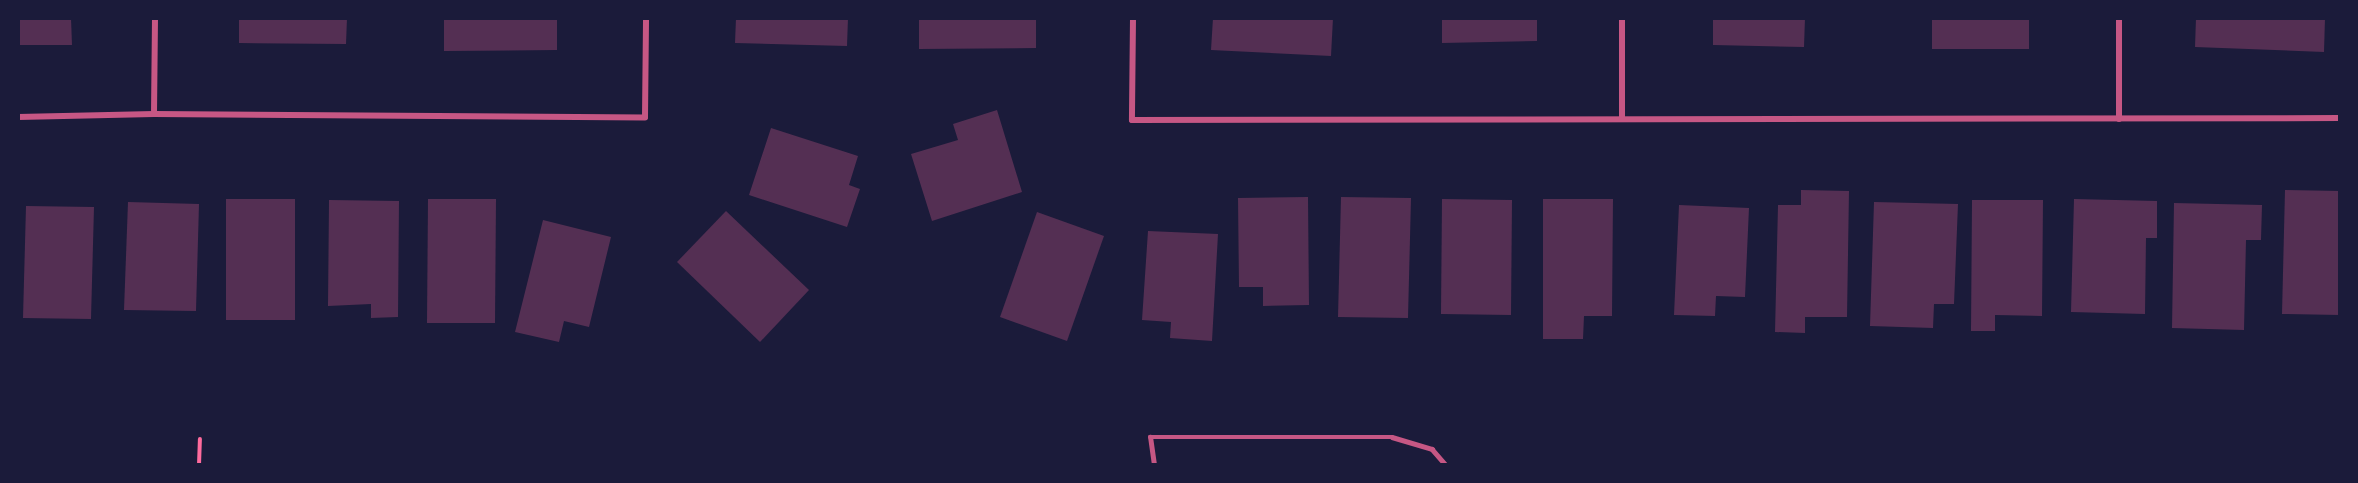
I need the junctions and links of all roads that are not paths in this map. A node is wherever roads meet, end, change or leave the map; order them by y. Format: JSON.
{"nodes":[{"id":1,"x":155,"y":18,"type":"edge"},
{"id":2,"x":646,"y":18,"type":"edge"},
{"id":3,"x":1133,"y":18,"type":"edge"},
{"id":4,"x":1622,"y":18,"type":"edge"},
{"id":5,"x":2119,"y":18,"type":"edge"},
{"id":6,"x":154,"y":114,"type":"junction"},
{"id":7,"x":18,"y":117,"type":"edge"},
{"id":8,"x":1622,"y":117,"type":"junction"},
{"id":9,"x":2340,"y":118,"type":"edge"},
{"id":10,"x":2120,"y":119,"type":"junction"},
{"id":11,"x":1154,"y":465,"type":"edge"},
{"id":12,"x":1446,"y":465,"type":"edge"}],
"edges":[{"from":1,"to":6,"type":"street"},
{"from":2,"to":6,"type":"street"},
{"from":3,"to":8,"type":"street"},
{"from":4,"to":8,"type":"street"},
{"from":5,"to":10,"type":"street"},
{"from":6,"to":7,"type":"street"},
{"from":8,"to":10,"type":"street"},
{"from":9,"to":10,"type":"street"},
{"from":11,"to":12,"type":"lane"}]}
